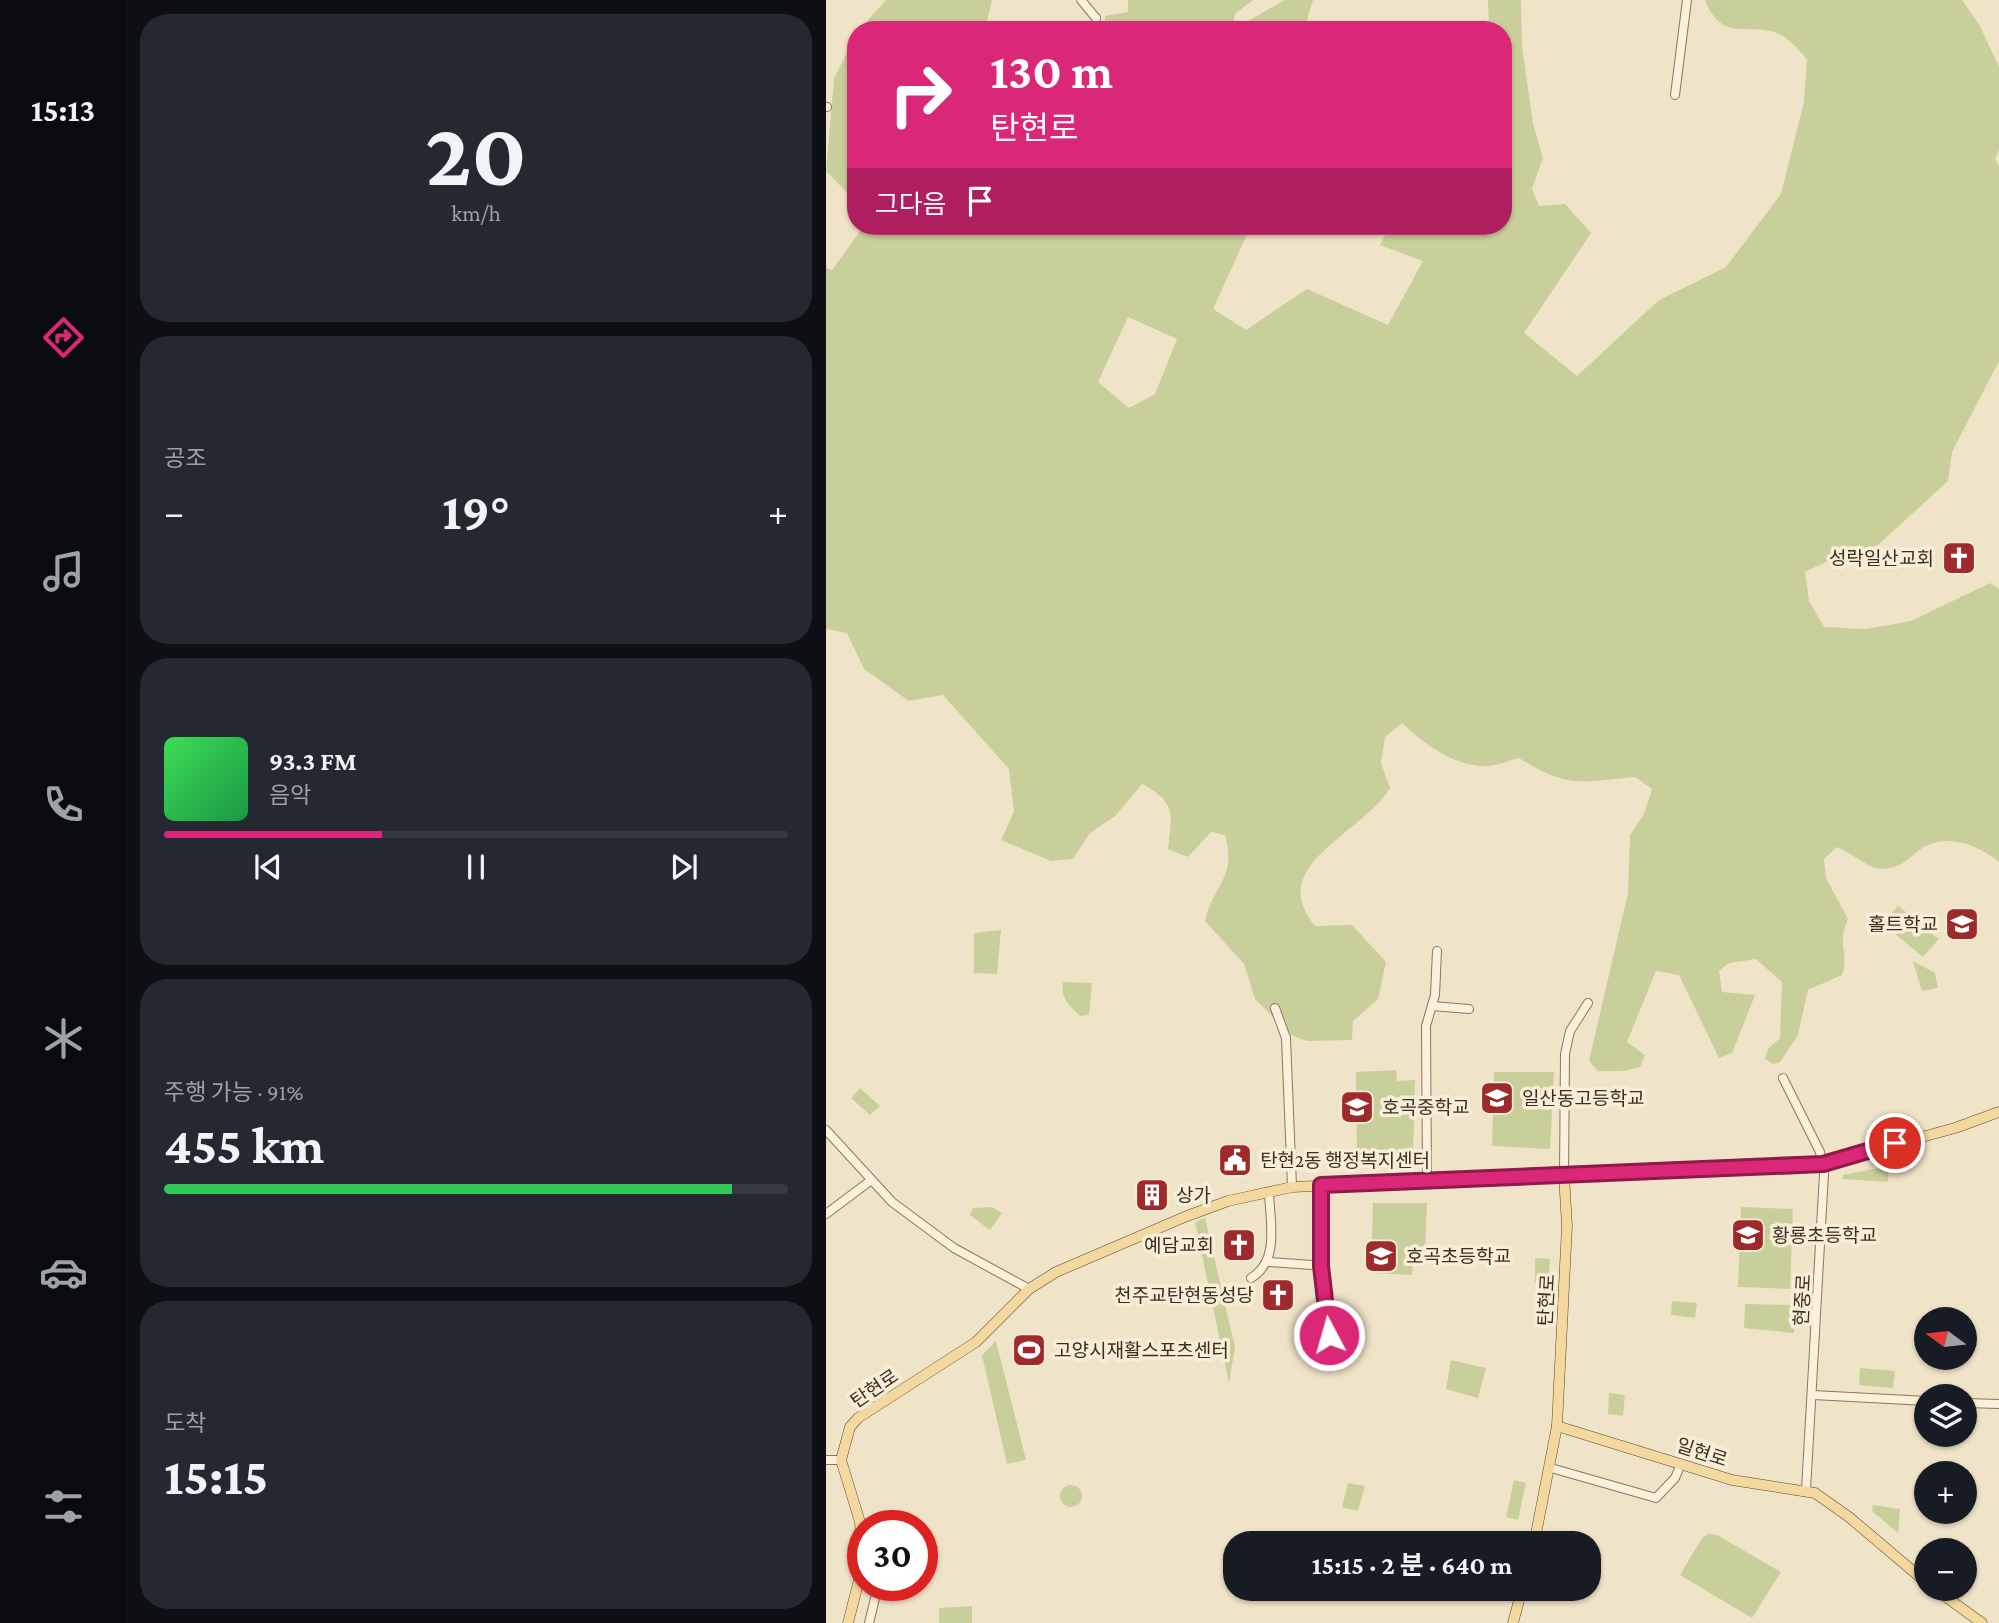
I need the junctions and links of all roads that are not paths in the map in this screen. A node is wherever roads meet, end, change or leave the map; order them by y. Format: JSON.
{"nodes":[{"id":1,"x":1081,"y":0,"type":"edge"},
{"id":2,"x":1687,"y":0,"type":"edge"},
{"id":3,"x":1096,"y":18,"type":"dead end"},
{"id":4,"x":1675,"y":95,"type":"dead end"},
{"id":5,"x":1437,"y":951,"type":"dead end"},
{"id":6,"x":1588,"y":1003,"type":"dead end"},
{"id":7,"x":1432,"y":1006,"type":"junction"},
{"id":8,"x":1275,"y":1008,"type":"dead end"},
{"id":9,"x":1469,"y":1009,"type":"dead end"},
{"id":10,"x":1783,"y":1078,"type":"dead end"},
{"id":11,"x":1999,"y":1112,"type":"edge"},
{"id":12,"x":826,"y":1130,"type":"edge"},
{"id":13,"x":1823,"y":1164,"type":"junction"},
{"id":14,"x":1564,"y":1175,"type":"junction"},
{"id":15,"x":870,"y":1181,"type":"junction"},
{"id":16,"x":1427,"y":1181,"type":"junction"},
{"id":17,"x":1321,"y":1185,"type":"junction"},
{"id":18,"x":1292,"y":1187,"type":"junction"},
{"id":19,"x":1269,"y":1192,"type":"junction"},
{"id":20,"x":826,"y":1214,"type":"edge"},
{"id":21,"x":1269,"y":1262,"type":"junction"},
{"id":22,"x":1312,"y":1265,"type":"dead end"},
{"id":23,"x":1251,"y":1278,"type":"dead end"},
{"id":24,"x":1029,"y":1289,"type":"junction"},
{"id":25,"x":1329,"y":1335,"type":"dead end"},
{"id":26,"x":1813,"y":1395,"type":"junction"},
{"id":27,"x":1914,"y":1400,"type":"edge"},
{"id":28,"x":1977,"y":1403,"type":"edge"},
{"id":29,"x":1999,"y":1404,"type":"edge"},
{"id":30,"x":1557,"y":1426,"type":"junction"},
{"id":31,"x":826,"y":1460,"type":"edge"},
{"id":32,"x":841,"y":1460,"type":"junction"},
{"id":33,"x":1681,"y":1464,"type":"junction"},
{"id":34,"x":1551,"y":1468,"type":"junction"},
{"id":35,"x":1806,"y":1490,"type":"junction"},
{"id":36,"x":856,"y":1510,"type":"edge"},
{"id":37,"x":1537,"y":1531,"type":"edge"},
{"id":38,"x":1914,"y":1572,"type":"edge"},
{"id":39,"x":854,"y":1601,"type":"edge"},
{"id":40,"x":874,"y":1601,"type":"edge"},
{"id":41,"x":1519,"y":1601,"type":"edge"},
{"id":42,"x":1951,"y":1601,"type":"edge"},
{"id":43,"x":1978,"y":1622,"type":"edge"},
{"id":44,"x":848,"y":1623,"type":"edge"},
{"id":45,"x":869,"y":1623,"type":"edge"},
{"id":46,"x":1513,"y":1623,"type":"edge"}],
"edges":[{"from":1,"to":3,"type":"street"},
{"from":2,"to":4,"type":"street"},
{"from":5,"to":7,"type":"street"},
{"from":6,"to":14,"type":"street","name":"탄현로"},
{"from":7,"to":9,"type":"street"},
{"from":7,"to":16,"type":"street"},
{"from":8,"to":18,"type":"street"},
{"from":10,"to":13,"type":"street"},
{"from":11,"to":13,"type":"main road","name":"탄현로"},
{"from":12,"to":15,"type":"street"},
{"from":13,"to":14,"type":"main road","name":"탄현로"},
{"from":13,"to":26,"type":"street","name":"현중로"},
{"from":14,"to":16,"type":"main road","name":"탄현로"},
{"from":14,"to":30,"type":"main road","name":"탄현로"},
{"from":15,"to":20,"type":"street"},
{"from":15,"to":24,"type":"street"},
{"from":16,"to":17,"type":"main road","name":"탄현로"},
{"from":17,"to":18,"type":"main road","name":"탄현로"},
{"from":17,"to":25,"type":"street"},
{"from":18,"to":19,"type":"main road","name":"탄현로"},
{"from":19,"to":21,"type":"street"},
{"from":19,"to":24,"type":"main road","name":"탄현로"},
{"from":21,"to":22,"type":"street"},
{"from":21,"to":23,"type":"street"},
{"from":24,"to":32,"type":"main road","name":"탄현로"},
{"from":26,"to":27,"type":"street"},
{"from":26,"to":35,"type":"street","name":"현중로"},
{"from":28,"to":29,"type":"street"},
{"from":30,"to":33,"type":"main road","name":"일현로"},
{"from":30,"to":34,"type":"main road"},
{"from":31,"to":32,"type":"street"},
{"from":32,"to":36,"type":"main road"},
{"from":33,"to":34,"type":"street"},
{"from":33,"to":35,"type":"main road","name":"일현로"},
{"from":34,"to":37,"type":"main road"},
{"from":35,"to":38,"type":"main road","name":"일현로"},
{"from":39,"to":44,"type":"main road"},
{"from":40,"to":45,"type":"street"},
{"from":41,"to":46,"type":"main road"},
{"from":42,"to":43,"type":"main road"}]}
